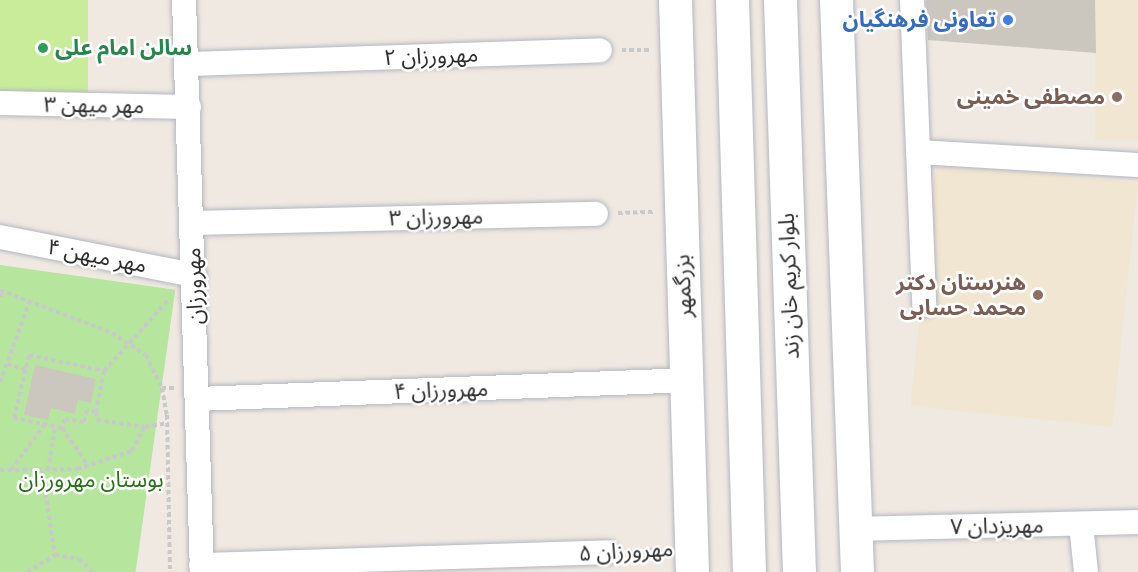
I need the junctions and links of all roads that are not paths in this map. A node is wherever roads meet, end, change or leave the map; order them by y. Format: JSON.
{"nodes":[{"id":1,"x":184,"y":0,"type":"edge"},
{"id":2,"x":675,"y":0,"type":"edge"},
{"id":3,"x":732,"y":0,"type":"edge"},
{"id":4,"x":780,"y":0,"type":"edge"},
{"id":5,"x":836,"y":0,"type":"edge"},
{"id":6,"x":912,"y":0,"type":"edge"},
{"id":7,"x":600,"y":50,"type":"road end"},
{"id":8,"x":187,"y":64,"type":"junction"},
{"id":9,"x":0,"y":103,"type":"edge"},
{"id":10,"x":189,"y":108,"type":"junction"},
{"id":11,"x":918,"y":152,"type":"junction"},
{"id":12,"x":1138,"y":165,"type":"edge"},
{"id":13,"x":596,"y":214,"type":"road end"},
{"id":14,"x":192,"y":223,"type":"junction"},
{"id":15,"x":0,"y":237,"type":"edge"},
{"id":16,"x":194,"y":275,"type":"junction"},
{"id":17,"x":924,"y":305,"type":"dead end"},
{"id":18,"x":686,"y":380,"type":"junction"},
{"id":19,"x":197,"y":399,"type":"junction"},
{"id":20,"x":1138,"y":522,"type":"edge"},
{"id":21,"x":1081,"y":524,"type":"junction"},
{"id":22,"x":855,"y":529,"type":"junction"},
{"id":23,"x":607,"y":552,"type":"road end"},
{"id":24,"x":692,"y":560,"type":"edge"},
{"id":25,"x":201,"y":569,"type":"edge"},
{"id":26,"x":749,"y":572,"type":"edge"},
{"id":27,"x":799,"y":572,"type":"edge"},
{"id":28,"x":857,"y":572,"type":"edge"},
{"id":29,"x":1086,"y":572,"type":"edge"}],
"edges":[{"from":1,"to":8,"type":"street","name":"مهرورزان"},
{"from":2,"to":18,"type":"main road","name":"بزرگمهر"},
{"from":3,"to":26,"type":"main road"},
{"from":4,"to":27,"type":"main road","name":"بلوار کریم خان زند"},
{"from":5,"to":22,"type":"main road"},
{"from":6,"to":11,"type":"street"},
{"from":7,"to":8,"type":"street","name":"مهرورزان ۲"},
{"from":8,"to":10,"type":"street","name":"مهرورزان"},
{"from":9,"to":10,"type":"street","name":"مهر میهن ۳"},
{"from":10,"to":14,"type":"street","name":"مهرورزان"},
{"from":11,"to":12,"type":"street"},
{"from":11,"to":17,"type":"street"},
{"from":13,"to":14,"type":"street","name":"مهرورزان ۳"},
{"from":14,"to":16,"type":"street","name":"مهرورزان"},
{"from":15,"to":16,"type":"street","name":"مهر میهن ۴"},
{"from":16,"to":19,"type":"street","name":"مهرورزان"},
{"from":18,"to":19,"type":"street","name":"مهرورزان ۴"},
{"from":18,"to":24,"type":"main road","name":"بزرگمهر"},
{"from":19,"to":25,"type":"street","name":"مهرورزان"},
{"from":20,"to":21,"type":"street","name":"مهریزدان ۷"},
{"from":21,"to":22,"type":"street","name":"مهریزدان ۷"},
{"from":21,"to":29,"type":"street"},
{"from":22,"to":28,"type":"main road"},
{"from":23,"to":25,"type":"street","name":"مهرورزان ۵"}]}
